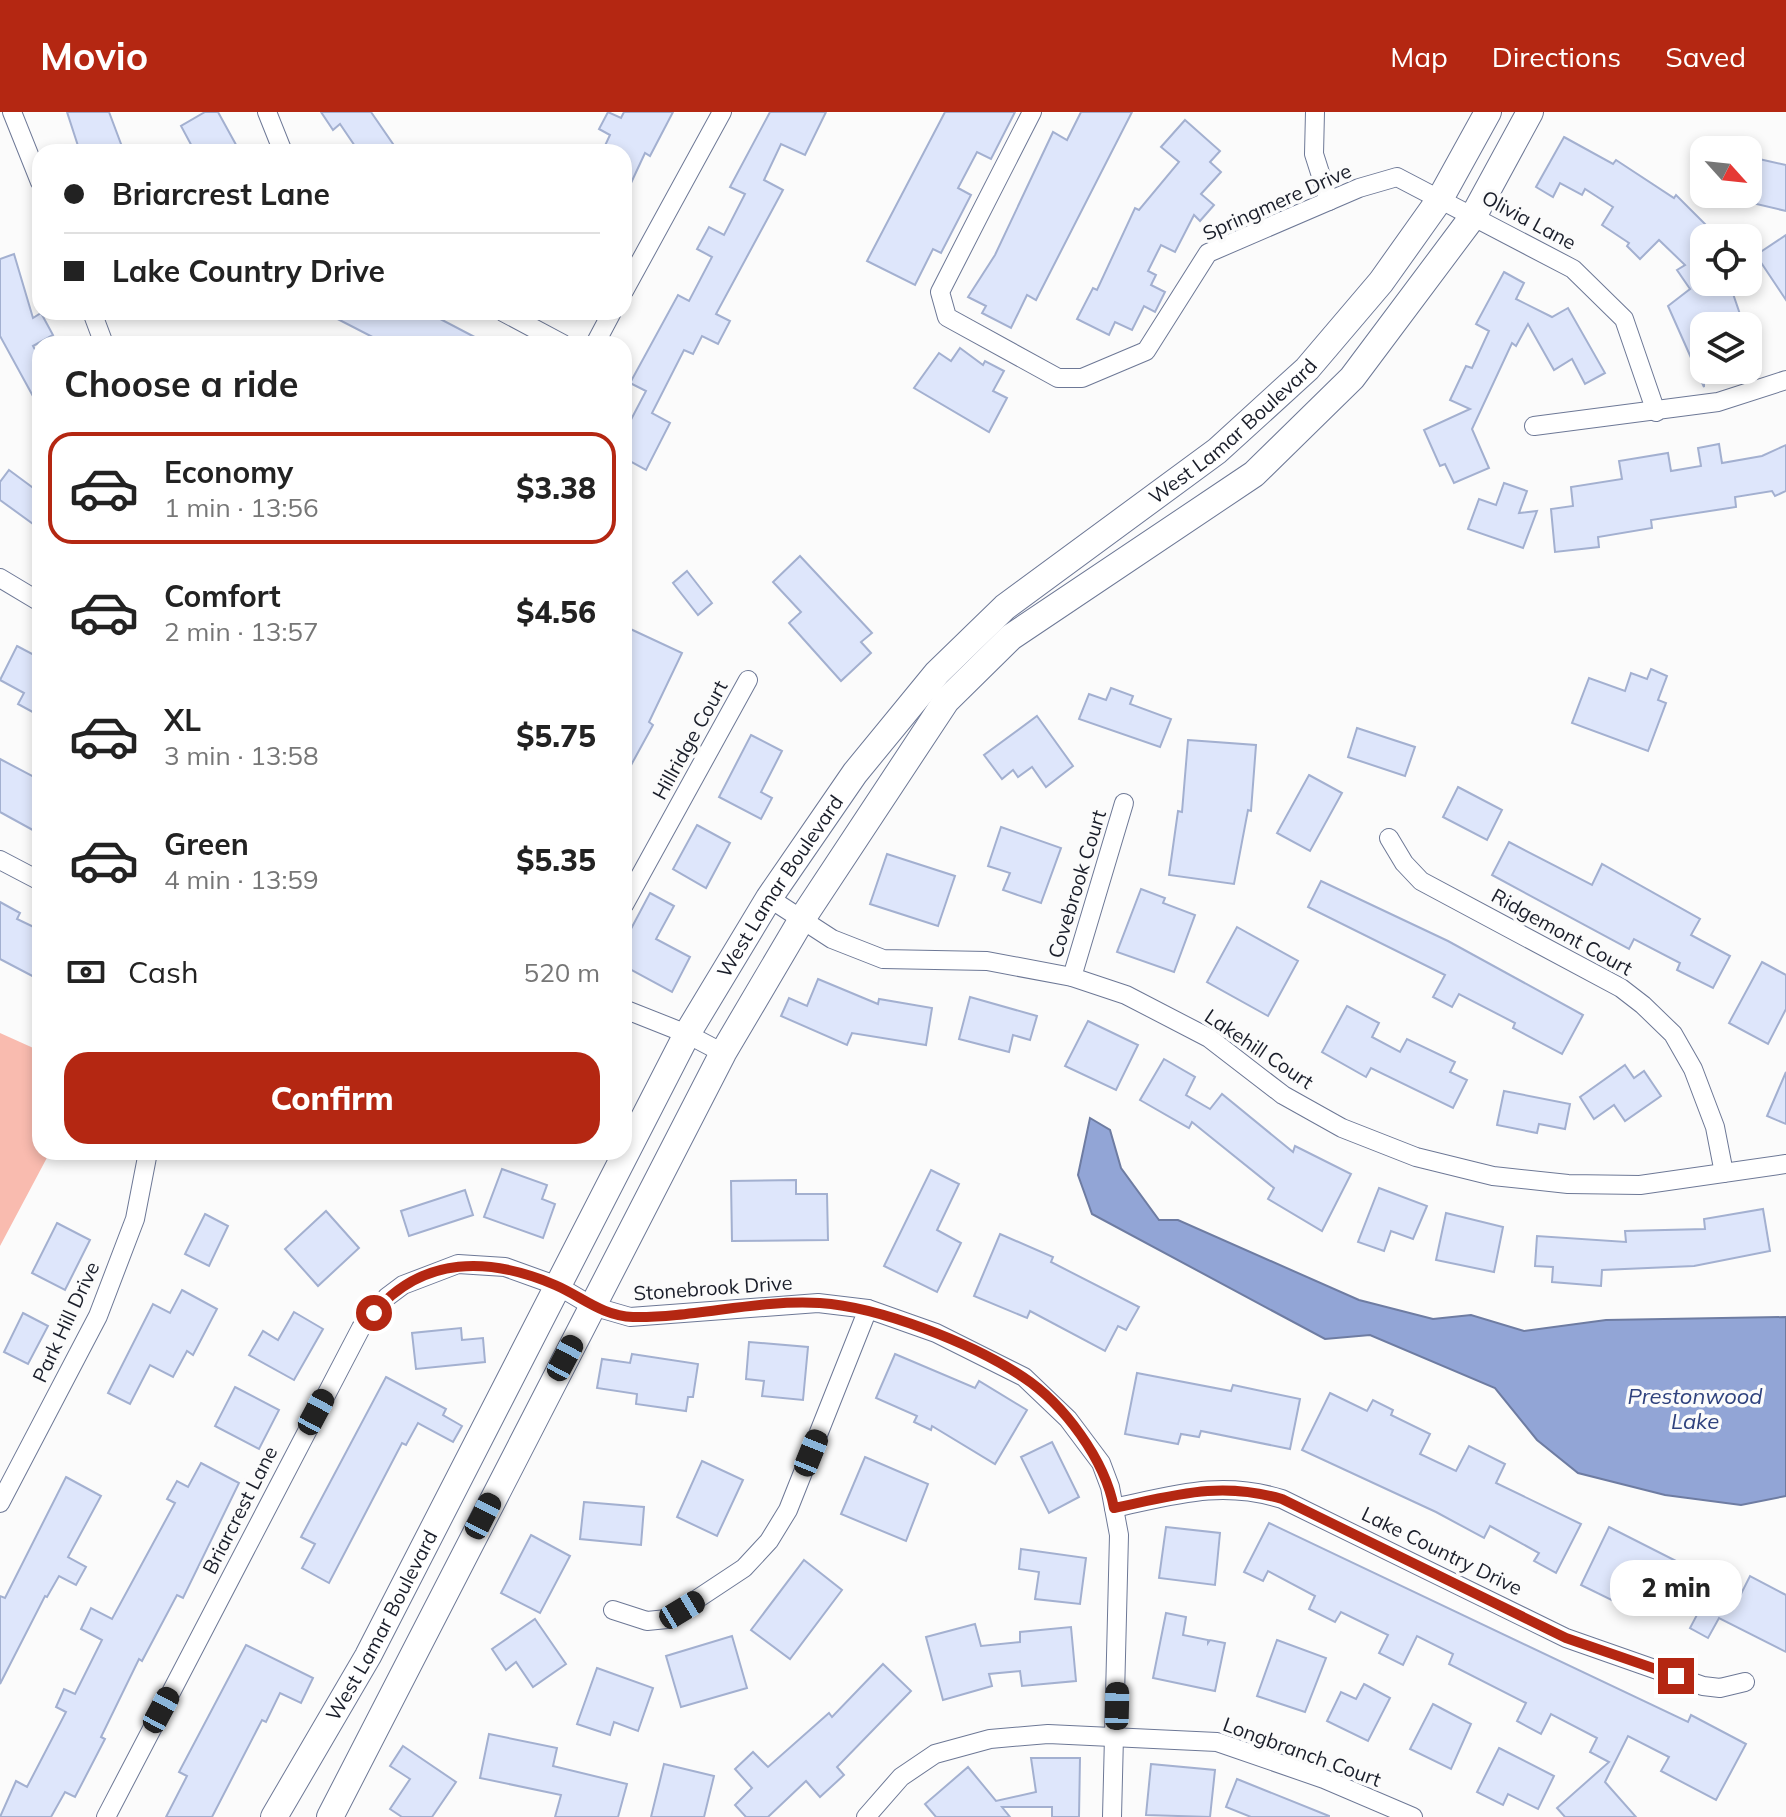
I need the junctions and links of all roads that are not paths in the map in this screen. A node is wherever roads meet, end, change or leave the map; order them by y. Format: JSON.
{"nodes":[{"id":1,"x":12,"y":112,"type":"edge"},
{"id":2,"x":267,"y":112,"type":"edge"},
{"id":3,"x":722,"y":112,"type":"edge"},
{"id":4,"x":1032,"y":112,"type":"edge"},
{"id":5,"x":1315,"y":112,"type":"edge"},
{"id":6,"x":1488,"y":112,"type":"edge"},
{"id":7,"x":1530,"y":112,"type":"edge"},
{"id":8,"x":280,"y":144,"type":"edge"},
{"id":9,"x":32,"y":162,"type":"edge"},
{"id":10,"x":1440,"y":199,"type":"junction"},
{"id":11,"x":1329,"y":201,"type":"junction"},
{"id":12,"x":1474,"y":215,"type":"junction"},
{"id":13,"x":632,"y":276,"type":"edge"},
{"id":14,"x":518,"y":320,"type":"edge"},
{"id":15,"x":548,"y":336,"type":"edge"},
{"id":16,"x":1786,"y":380,"type":"edge"},
{"id":17,"x":1656,"y":412,"type":"junction"},
{"id":18,"x":1534,"y":426,"type":"dead end"},
{"id":19,"x":0,"y":578,"type":"edge"},
{"id":20,"x":32,"y":597,"type":"edge"},
{"id":21,"x":748,"y":680,"type":"dead end"},
{"id":22,"x":1124,"y":803,"type":"dead end"},
{"id":23,"x":1389,"y":838,"type":"dead end"},
{"id":24,"x":0,"y":860,"type":"edge"},
{"id":25,"x":32,"y":877,"type":"edge"},
{"id":26,"x":632,"y":890,"type":"edge"},
{"id":27,"x":769,"y":898,"type":"junction"},
{"id":28,"x":802,"y":919,"type":"junction"},
{"id":29,"x":1072,"y":977,"type":"junction"},
{"id":30,"x":632,"y":1012,"type":"edge"},
{"id":31,"x":687,"y":1034,"type":"junction"},
{"id":32,"x":723,"y":1053,"type":"junction"},
{"id":33,"x":632,"y":1141,"type":"edge"},
{"id":34,"x":146,"y":1160,"type":"edge"},
{"id":35,"x":622,"y":1160,"type":"edge"},
{"id":36,"x":1786,"y":1164,"type":"edge"},
{"id":37,"x":1724,"y":1173,"type":"junction"},
{"id":38,"x":558,"y":1286,"type":"junction"},
{"id":39,"x":592,"y":1306,"type":"junction"},
{"id":40,"x":868,"y":1309,"type":"junction"},
{"id":41,"x":0,"y":1503,"type":"edge"},
{"id":42,"x":1114,"y":1508,"type":"junction"},
{"id":43,"x":613,"y":1610,"type":"dead end"},
{"id":44,"x":1745,"y":1682,"type":"dead end"},
{"id":45,"x":1116,"y":1735,"type":"junction"},
{"id":46,"x":106,"y":1817,"type":"edge"},
{"id":47,"x":274,"y":1817,"type":"edge"},
{"id":48,"x":330,"y":1817,"type":"edge"},
{"id":49,"x":866,"y":1817,"type":"edge"},
{"id":50,"x":1112,"y":1817,"type":"edge"},
{"id":51,"x":1413,"y":1817,"type":"edge"}],
"edges":[{"from":1,"to":9,"type":"street"},
{"from":2,"to":8,"type":"street"},
{"from":3,"to":13,"type":"street"},
{"from":4,"to":11,"type":"street","name":"Springmere Drive"},
{"from":5,"to":11,"type":"street"},
{"from":6,"to":10,"type":"main road","name":"West Lamar Boulevard"},
{"from":7,"to":12,"type":"main road","name":"West Lamar Boulevard"},
{"from":10,"to":11,"type":"street","name":"Springmere Drive"},
{"from":10,"to":12,"type":"street","name":"Olivia Lane"},
{"from":10,"to":27,"type":"main road","name":"West Lamar Boulevard"},
{"from":12,"to":17,"type":"street","name":"Olivia Lane"},
{"from":12,"to":28,"type":"main road","name":"West Lamar Boulevard"},
{"from":14,"to":15,"type":"street"},
{"from":16,"to":17,"type":"street"},
{"from":17,"to":18,"type":"street"},
{"from":19,"to":20,"type":"street"},
{"from":21,"to":26,"type":"street","name":"Hillridge Court"},
{"from":22,"to":29,"type":"street","name":"Covebrook Court"},
{"from":23,"to":37,"type":"street","name":"Ridgemont Court"},
{"from":24,"to":25,"type":"street"},
{"from":27,"to":28,"type":"street","name":"Lakehill Court"},
{"from":27,"to":31,"type":"main road","name":"West Lamar Boulevard"},
{"from":28,"to":29,"type":"street","name":"Lakehill Court"},
{"from":28,"to":32,"type":"main road","name":"West Lamar Boulevard"},
{"from":29,"to":37,"type":"street","name":"Lakehill Court"},
{"from":30,"to":31,"type":"street"},
{"from":31,"to":32,"type":"street"},
{"from":31,"to":33,"type":"main road","name":"West Lamar Boulevard"},
{"from":32,"to":39,"type":"main road","name":"West Lamar Boulevard"},
{"from":34,"to":41,"type":"street","name":"Park Hill Drive"},
{"from":35,"to":38,"type":"main road","name":"West Lamar Boulevard"},
{"from":36,"to":37,"type":"street","name":"Lakehill Court"},
{"from":38,"to":39,"type":"street","name":"Briarcrest Lane"},
{"from":38,"to":46,"type":"street","name":"Briarcrest Lane"},
{"from":38,"to":47,"type":"main road","name":"West Lamar Boulevard"},
{"from":39,"to":40,"type":"street","name":"Stonebrook Drive"},
{"from":39,"to":48,"type":"main road","name":"West Lamar Boulevard"},
{"from":40,"to":42,"type":"street","name":"Stonebrook Drive"},
{"from":40,"to":43,"type":"street"},
{"from":42,"to":44,"type":"street","name":"Lake Country Drive"},
{"from":42,"to":45,"type":"street","name":"Stonebrook Drive"},
{"from":45,"to":49,"type":"street","name":"Longbranch Court"},
{"from":45,"to":50,"type":"street","name":"Stonebrook Drive"},
{"from":45,"to":51,"type":"street","name":"Longbranch Court"}]}
